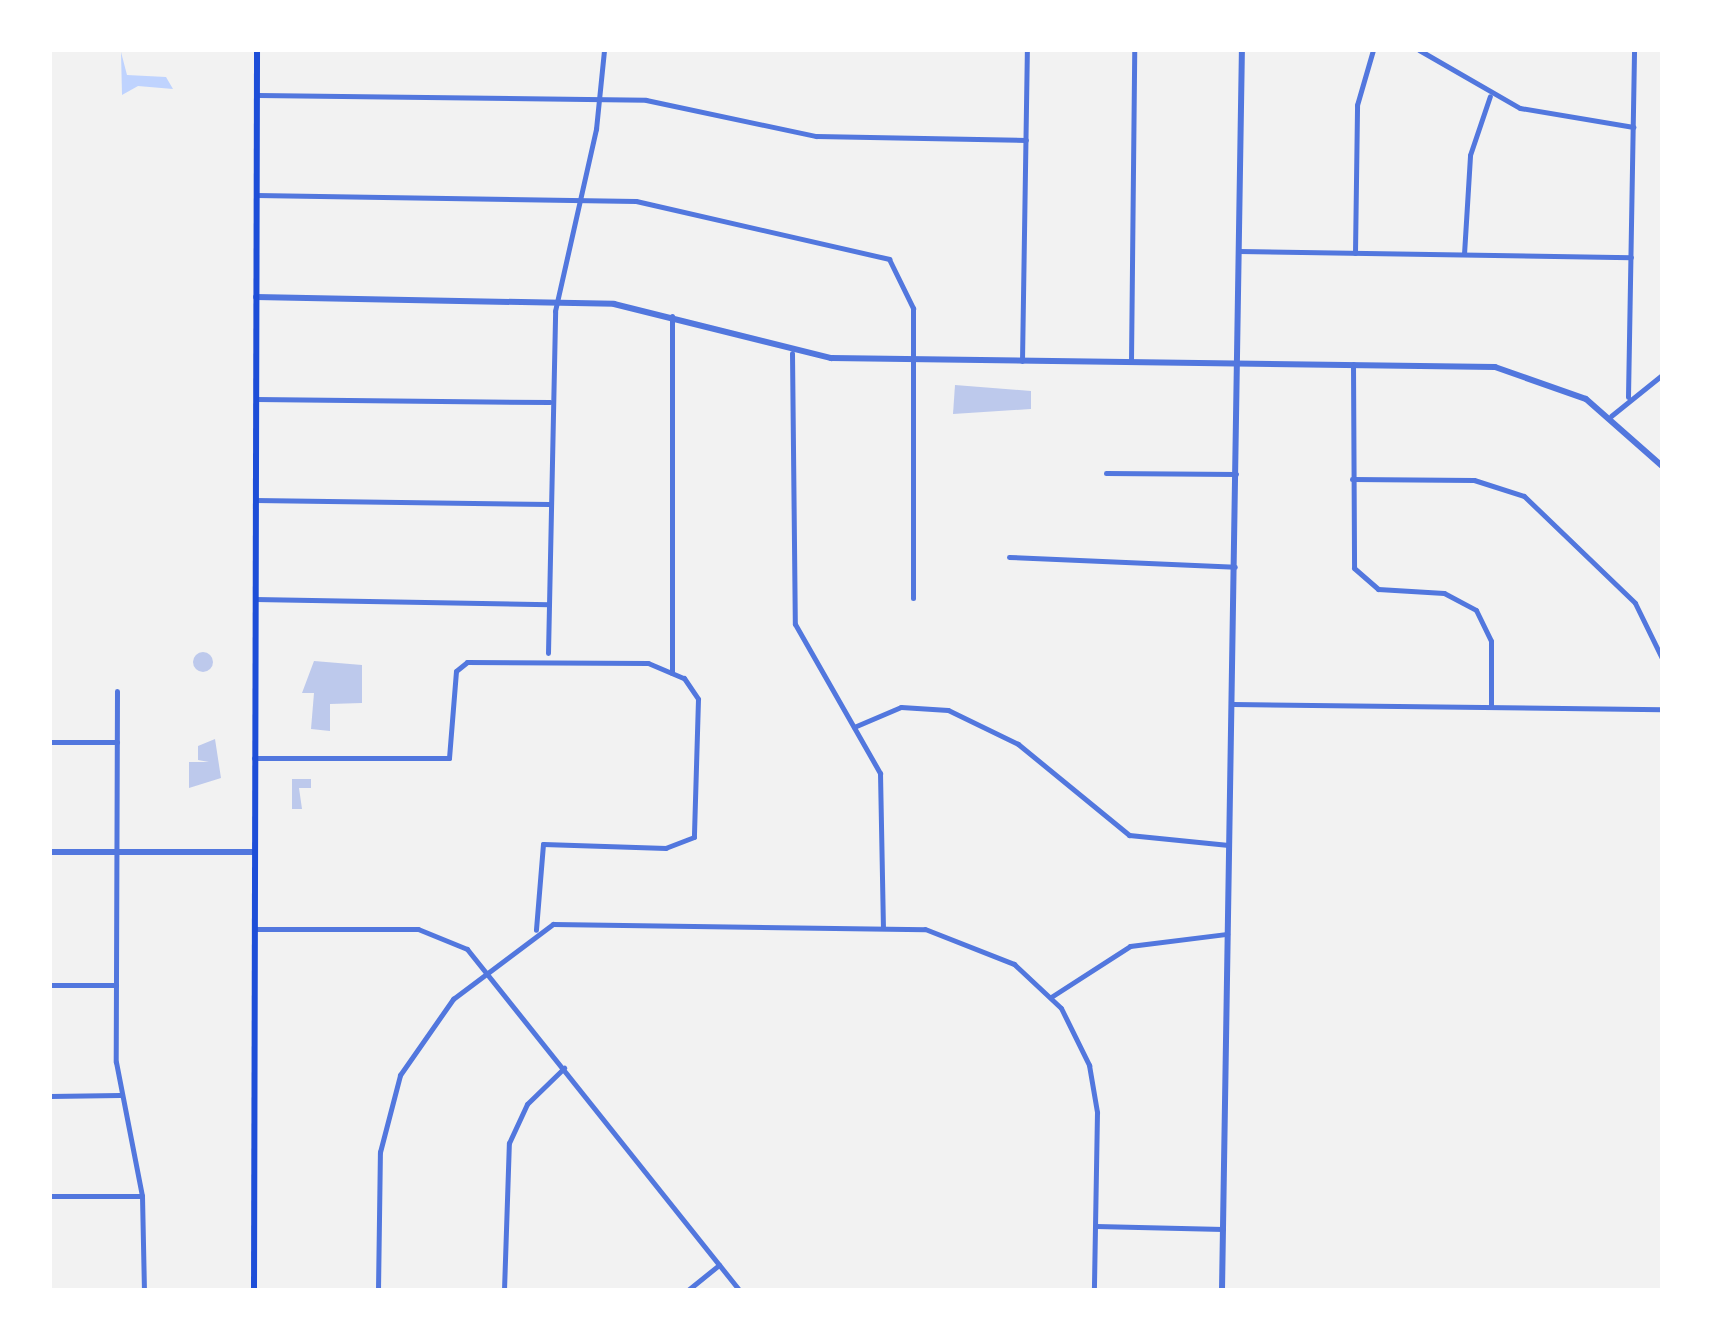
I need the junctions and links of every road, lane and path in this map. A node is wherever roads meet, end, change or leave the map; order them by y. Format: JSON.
{"nodes":[{"id":1,"x":256,"y":50,"type":"edge"},
{"id":2,"x":604,"y":50,"type":"edge"},
{"id":3,"x":1027,"y":50,"type":"edge"},
{"id":4,"x":1134,"y":50,"type":"edge"},
{"id":5,"x":1242,"y":50,"type":"edge"},
{"id":6,"x":1373,"y":50,"type":"edge"},
{"id":7,"x":1419,"y":50,"type":"edge"},
{"id":8,"x":1634,"y":50,"type":"edge"},
{"id":9,"x":256,"y":95,"type":"junction"},
{"id":10,"x":1490,"y":96,"type":"junction"},
{"id":11,"x":600,"y":99,"type":"junction"},
{"id":12,"x":1633,"y":126,"type":"junction"},
{"id":13,"x":1026,"y":140,"type":"junction"},
{"id":14,"x":256,"y":195,"type":"junction"},
{"id":15,"x":579,"y":199,"type":"junction"},
{"id":16,"x":1239,"y":251,"type":"junction"},
{"id":17,"x":1355,"y":253,"type":"junction"},
{"id":18,"x":1464,"y":254,"type":"junction"},
{"id":19,"x":1630,"y":256,"type":"junction"},
{"id":20,"x":256,"y":297,"type":"junction"},
{"id":21,"x":556,"y":300,"type":"junction"},
{"id":22,"x":672,"y":316,"type":"junction"},
{"id":23,"x":792,"y":353,"type":"junction"},
{"id":24,"x":912,"y":360,"type":"junction"},
{"id":25,"x":1022,"y":360,"type":"junction"},
{"id":26,"x":1131,"y":361,"type":"junction"},
{"id":27,"x":1238,"y":362,"type":"junction"},
{"id":28,"x":1353,"y":364,"type":"junction"},
{"id":29,"x":1662,"y":375,"type":"edge"},
{"id":30,"x":1628,"y":397,"type":"junction"},
{"id":31,"x":256,"y":400,"type":"junction"},
{"id":32,"x":550,"y":402,"type":"junction"},
{"id":33,"x":1611,"y":416,"type":"junction"},
{"id":34,"x":1662,"y":466,"type":"edge"},
{"id":35,"x":1106,"y":472,"type":"dead end"},
{"id":36,"x":1236,"y":474,"type":"junction"},
{"id":37,"x":1352,"y":479,"type":"junction"},
{"id":38,"x":255,"y":500,"type":"junction"},
{"id":39,"x":549,"y":504,"type":"junction"},
{"id":40,"x":1009,"y":557,"type":"dead end"},
{"id":41,"x":1235,"y":567,"type":"junction"},
{"id":42,"x":912,"y":598,"type":"dead end"},
{"id":43,"x":255,"y":599,"type":"junction"},
{"id":44,"x":549,"y":604,"type":"junction"},
{"id":45,"x":548,"y":653,"type":"dead end"},
{"id":46,"x":1662,"y":658,"type":"edge"},
{"id":47,"x":672,"y":673,"type":"junction"},
{"id":48,"x":117,"y":691,"type":"dead end"},
{"id":49,"x":1233,"y":704,"type":"junction"},
{"id":50,"x":1491,"y":706,"type":"junction"},
{"id":51,"x":1662,"y":709,"type":"edge"},
{"id":52,"x":854,"y":727,"type":"junction"},
{"id":53,"x":50,"y":742,"type":"edge"},
{"id":54,"x":117,"y":742,"type":"junction"},
{"id":55,"x":254,"y":758,"type":"junction"},
{"id":56,"x":1229,"y":845,"type":"junction"},
{"id":57,"x":116,"y":851,"type":"junction"},
{"id":58,"x":50,"y":852,"type":"edge"},
{"id":59,"x":254,"y":852,"type":"junction"},
{"id":60,"x":883,"y":928,"type":"junction"},
{"id":61,"x":254,"y":929,"type":"junction"},
{"id":62,"x":536,"y":930,"type":"junction"},
{"id":63,"x":1227,"y":934,"type":"junction"},
{"id":64,"x":486,"y":970,"type":"junction"},
{"id":65,"x":50,"y":985,"type":"edge"},
{"id":66,"x":116,"y":985,"type":"junction"},
{"id":67,"x":1052,"y":997,"type":"junction"},
{"id":68,"x":564,"y":1068,"type":"junction"},
{"id":69,"x":120,"y":1095,"type":"junction"},
{"id":70,"x":50,"y":1096,"type":"edge"},
{"id":71,"x":50,"y":1196,"type":"edge"},
{"id":72,"x":142,"y":1196,"type":"junction"},
{"id":73,"x":1095,"y":1226,"type":"junction"},
{"id":74,"x":1223,"y":1229,"type":"junction"},
{"id":75,"x":719,"y":1265,"type":"junction"},
{"id":76,"x":144,"y":1290,"type":"edge"},
{"id":77,"x":254,"y":1290,"type":"edge"},
{"id":78,"x":378,"y":1290,"type":"edge"},
{"id":79,"x":504,"y":1290,"type":"edge"},
{"id":80,"x":688,"y":1290,"type":"edge"},
{"id":81,"x":740,"y":1290,"type":"edge"},
{"id":82,"x":1094,"y":1290,"type":"edge"},
{"id":83,"x":1222,"y":1290,"type":"edge"}],
"edges":[{"from":1,"to":9,"type":"main road"},
{"from":2,"to":11,"type":"street"},
{"from":3,"to":13,"type":"street"},
{"from":4,"to":26,"type":"street"},
{"from":5,"to":16,"type":"street"},
{"from":6,"to":17,"type":"street"},
{"from":7,"to":10,"type":"street"},
{"from":8,"to":12,"type":"street"},
{"from":9,"to":11,"type":"street"},
{"from":9,"to":14,"type":"main road"},
{"from":10,"to":12,"type":"street"},
{"from":10,"to":18,"type":"street"},
{"from":11,"to":13,"type":"street"},
{"from":11,"to":15,"type":"street"},
{"from":12,"to":19,"type":"street"},
{"from":13,"to":25,"type":"street"},
{"from":14,"to":15,"type":"street"},
{"from":14,"to":20,"type":"main road"},
{"from":15,"to":21,"type":"street"},
{"from":15,"to":24,"type":"street"},
{"from":16,"to":17,"type":"street"},
{"from":16,"to":27,"type":"street"},
{"from":17,"to":18,"type":"street"},
{"from":18,"to":19,"type":"street"},
{"from":19,"to":30,"type":"street"},
{"from":20,"to":21,"type":"street"},
{"from":20,"to":31,"type":"main road"},
{"from":21,"to":22,"type":"street"},
{"from":21,"to":32,"type":"street"},
{"from":22,"to":23,"type":"street"},
{"from":22,"to":47,"type":"street"},
{"from":23,"to":24,"type":"street"},
{"from":23,"to":52,"type":"street"},
{"from":24,"to":25,"type":"street"},
{"from":24,"to":42,"type":"street"},
{"from":25,"to":26,"type":"street"},
{"from":26,"to":27,"type":"street"},
{"from":27,"to":28,"type":"street"},
{"from":27,"to":36,"type":"street"},
{"from":28,"to":33,"type":"street"},
{"from":28,"to":37,"type":"street"},
{"from":29,"to":30,"type":"street"},
{"from":30,"to":33,"type":"street"},
{"from":31,"to":32,"type":"street"},
{"from":31,"to":38,"type":"main road"},
{"from":32,"to":39,"type":"street"},
{"from":33,"to":34,"type":"street"},
{"from":35,"to":36,"type":"street"},
{"from":36,"to":41,"type":"street"},
{"from":37,"to":46,"type":"street"},
{"from":37,"to":50,"type":"street"},
{"from":38,"to":39,"type":"street"},
{"from":38,"to":43,"type":"main road"},
{"from":39,"to":44,"type":"street"},
{"from":40,"to":41,"type":"street"},
{"from":41,"to":49,"type":"street"},
{"from":43,"to":44,"type":"street"},
{"from":43,"to":55,"type":"main road"},
{"from":44,"to":45,"type":"street"},
{"from":47,"to":55,"type":"street"},
{"from":47,"to":62,"type":"street"},
{"from":48,"to":54,"type":"street"},
{"from":49,"to":50,"type":"street"},
{"from":49,"to":56,"type":"street"},
{"from":50,"to":51,"type":"street"},
{"from":52,"to":56,"type":"street"},
{"from":52,"to":60,"type":"street"},
{"from":53,"to":54,"type":"street"},
{"from":54,"to":57,"type":"street"},
{"from":55,"to":59,"type":"main road"},
{"from":56,"to":63,"type":"street"},
{"from":57,"to":58,"type":"street"},
{"from":57,"to":59,"type":"street"},
{"from":57,"to":66,"type":"street"},
{"from":59,"to":61,"type":"main road"},
{"from":60,"to":62,"type":"street"},
{"from":60,"to":67,"type":"street"},
{"from":61,"to":64,"type":"street"},
{"from":61,"to":77,"type":"main road"},
{"from":62,"to":64,"type":"street"},
{"from":63,"to":67,"type":"street"},
{"from":63,"to":74,"type":"street"},
{"from":64,"to":68,"type":"street"},
{"from":64,"to":78,"type":"street"},
{"from":65,"to":66,"type":"street"},
{"from":66,"to":69,"type":"street"},
{"from":67,"to":73,"type":"street"},
{"from":68,"to":75,"type":"street"},
{"from":68,"to":79,"type":"street"},
{"from":69,"to":70,"type":"street"},
{"from":69,"to":72,"type":"street"},
{"from":71,"to":72,"type":"street"},
{"from":72,"to":76,"type":"street"},
{"from":73,"to":74,"type":"street"},
{"from":73,"to":82,"type":"street"},
{"from":74,"to":83,"type":"street"},
{"from":75,"to":80,"type":"street"},
{"from":75,"to":81,"type":"street"}]}
